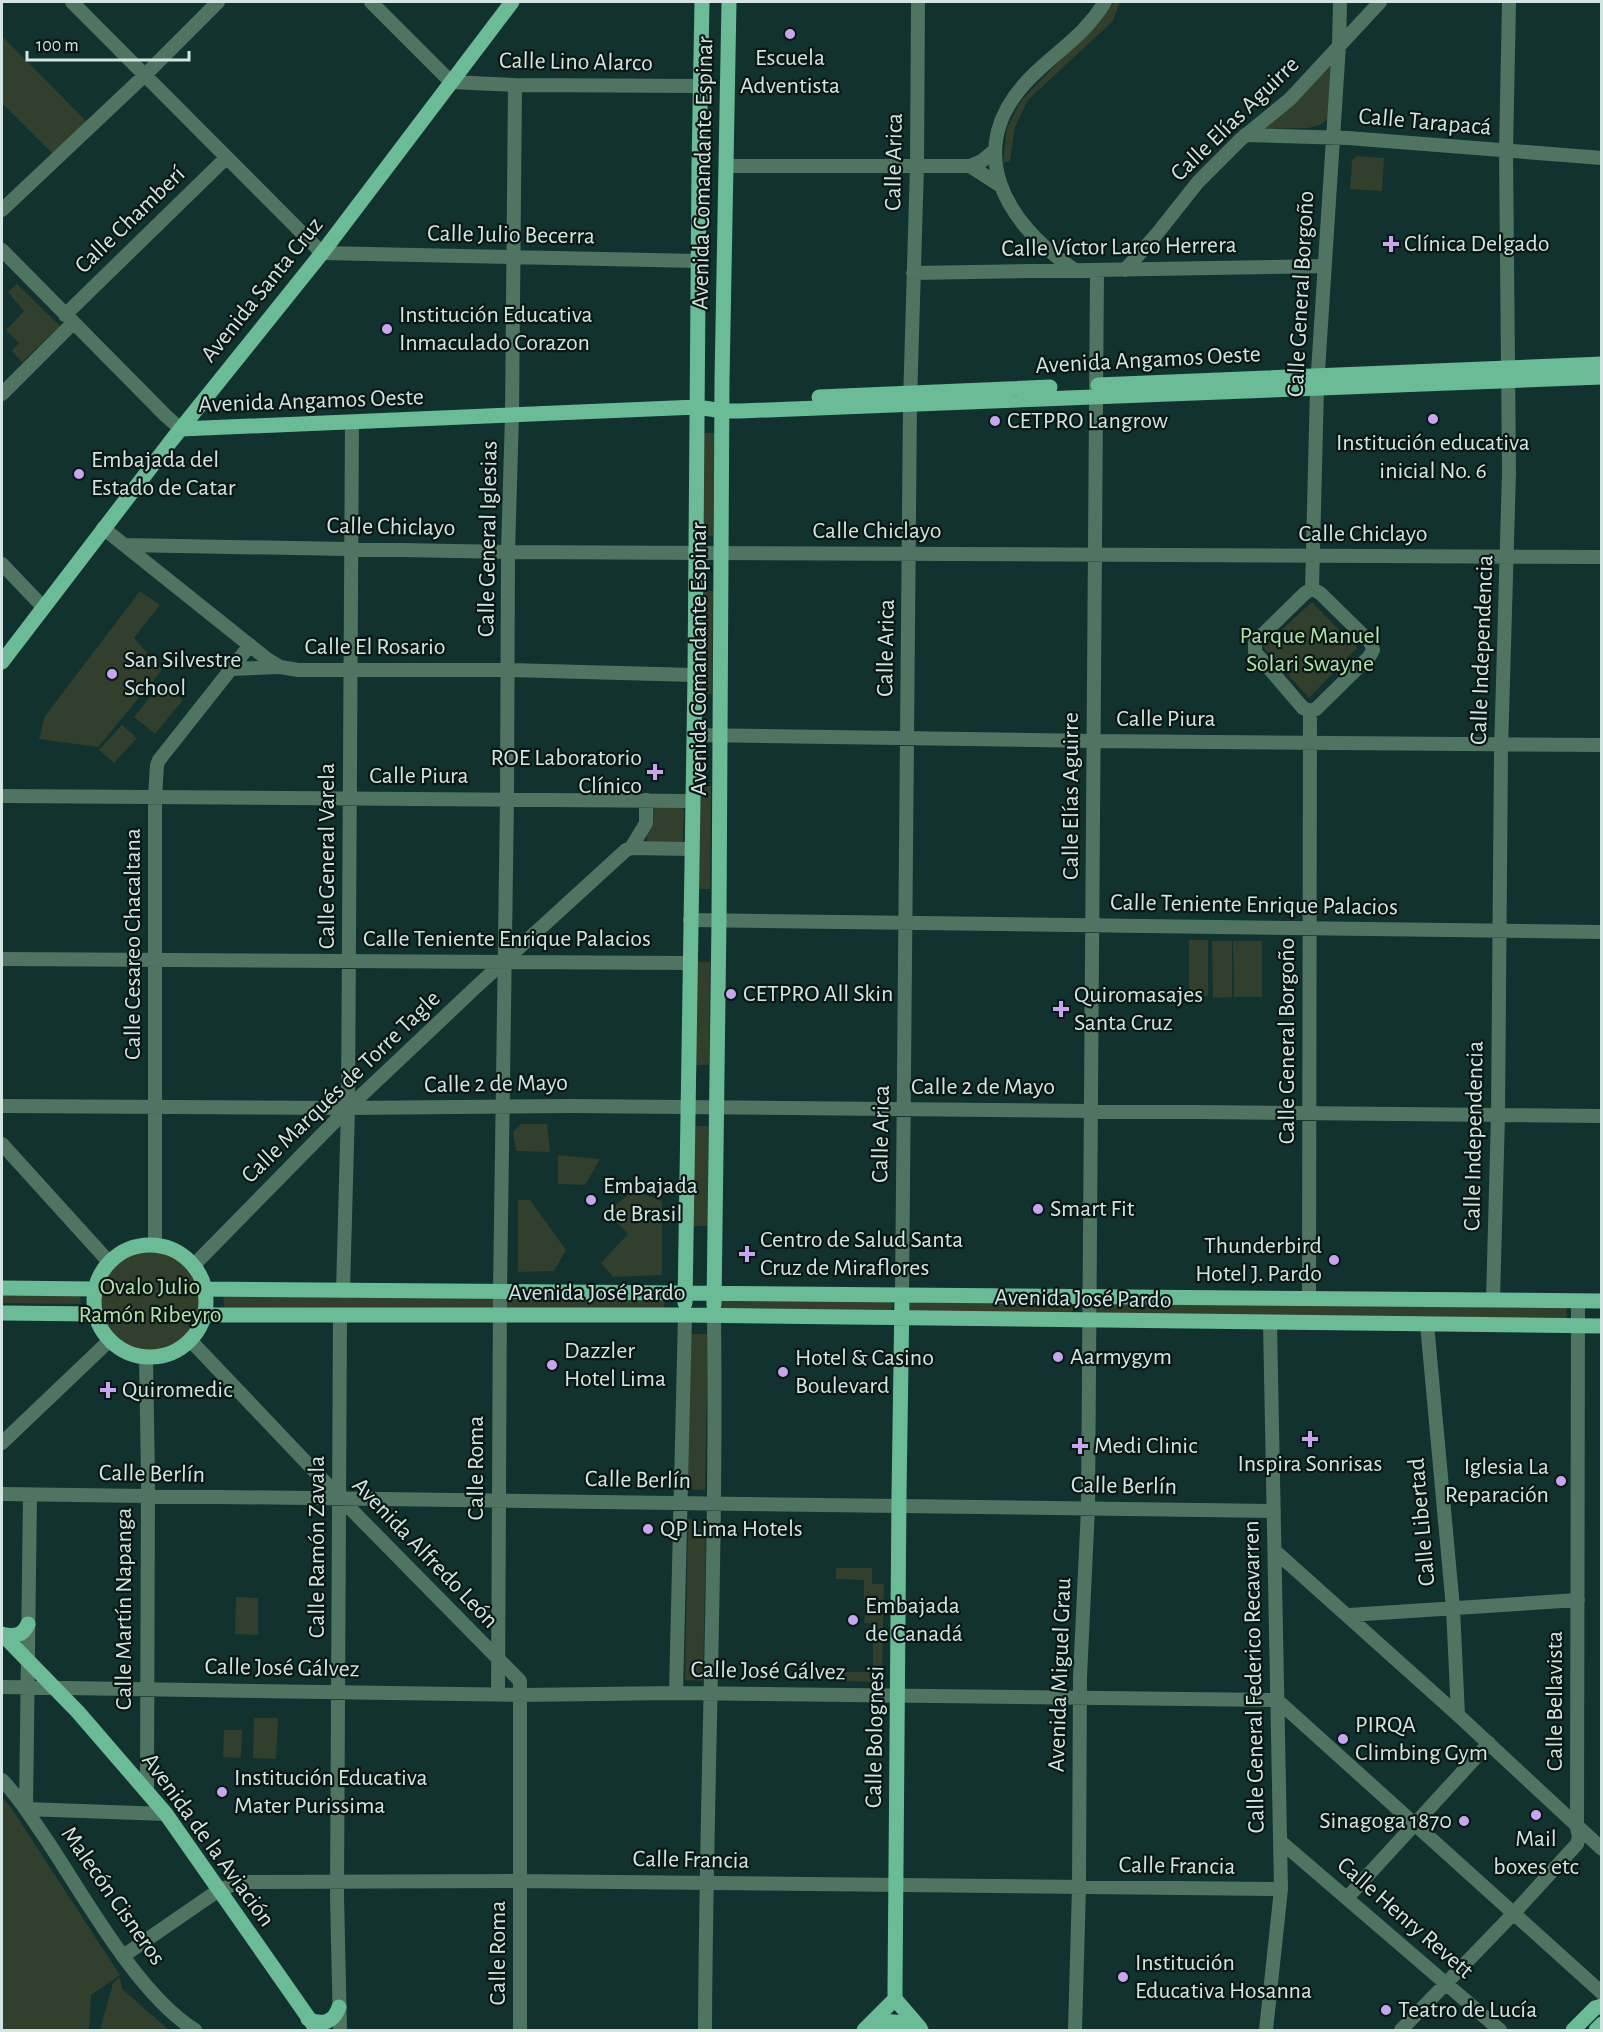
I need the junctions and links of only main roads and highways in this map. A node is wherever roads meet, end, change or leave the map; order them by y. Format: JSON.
{"nodes":[{"id":1,"x":512,"y":2,"type":"edge"},
{"id":2,"x":702,"y":2,"type":"edge"},
{"id":3,"x":729,"y":2,"type":"edge"},
{"id":4,"x":699,"y":213,"type":"junction"},
{"id":5,"x":725,"y":213,"type":"junction"},
{"id":6,"x":1602,"y":364,"type":"edge"},
{"id":7,"x":1508,"y":374,"type":"junction"},
{"id":8,"x":1602,"y":377,"type":"edge"},
{"id":9,"x":723,"y":406,"type":"junction"},
{"id":10,"x":697,"y":407,"type":"junction"},
{"id":11,"x":181,"y":429,"type":"junction"},
{"id":12,"x":2,"y":663,"type":"edge"},
{"id":13,"x":2,"y":1288,"type":"edge"},
{"id":14,"x":94,"y":1289,"type":"junction"},
{"id":15,"x":205,"y":1289,"type":"junction"},
{"id":16,"x":685,"y":1294,"type":"junction"},
{"id":17,"x":714,"y":1295,"type":"junction"},
{"id":18,"x":902,"y":1296,"type":"junction"},
{"id":19,"x":1602,"y":1301,"type":"edge"},
{"id":20,"x":2,"y":1313,"type":"edge"},
{"id":21,"x":95,"y":1314,"type":"junction"},
{"id":22,"x":204,"y":1315,"type":"junction"},
{"id":23,"x":685,"y":1316,"type":"junction"},
{"id":24,"x":714,"y":1317,"type":"junction"},
{"id":25,"x":902,"y":1319,"type":"junction"},
{"id":26,"x":1602,"y":1326,"type":"edge"},
{"id":27,"x":28,"y":1624,"type":"road end"},
{"id":28,"x":2,"y":1634,"type":"edge"},
{"id":29,"x":895,"y":1999,"type":"junction"},
{"id":30,"x":1602,"y":2006,"type":"edge"},
{"id":31,"x":339,"y":2007,"type":"road end"},
{"id":32,"x":1602,"y":2024,"type":"edge"},
{"id":33,"x":313,"y":2025,"type":"edge"},
{"id":34,"x":864,"y":2031,"type":"edge"},
{"id":35,"x":922,"y":2031,"type":"edge"},
{"id":36,"x":1574,"y":2031,"type":"edge"},
{"id":37,"x":1596,"y":2031,"type":"edge"}],
"edges":[{"from":1,"to":11,"type":"main road","name":"Avenida Santa Cruz"},
{"from":2,"to":4,"type":"main road","name":"Avenida Comandante Espinar"},
{"from":3,"to":5,"type":"main road","name":"Avenida Comandante Espinar"},
{"from":4,"to":5,"type":"main road"},
{"from":4,"to":10,"type":"main road","name":"Avenida Comandante Espinar"},
{"from":5,"to":9,"type":"main road","name":"Avenida Comandante Espinar"},
{"from":6,"to":7,"type":"main road","name":"Avenida Angamos Oeste"},
{"from":7,"to":8,"type":"main road","name":"Avenida Angamos Oeste"},
{"from":7,"to":9,"type":"main road","name":"Avenida Angamos Oeste"},
{"from":9,"to":10,"type":"main road","name":"Avenida Angamos Oeste"},
{"from":9,"to":17,"type":"main road","name":"Avenida Comandante Espinar"},
{"from":10,"to":11,"type":"main road","name":"Avenida Angamos Oeste"},
{"from":10,"to":16,"type":"main road","name":"Avenida Comandante Espinar"},
{"from":11,"to":12,"type":"main road","name":"Avenida Santa Cruz"},
{"from":13,"to":14,"type":"main road"},
{"from":14,"to":15,"type":"main road"},
{"from":14,"to":21,"type":"main road"},
{"from":15,"to":16,"type":"main road","name":"Avenida José Pardo"},
{"from":15,"to":22,"type":"main road"},
{"from":16,"to":17,"type":"main road","name":"Avenida José Pardo"},
{"from":16,"to":23,"type":"main road","name":"Avenida Comandante Espinar"},
{"from":17,"to":18,"type":"main road","name":"Avenida José Pardo"},
{"from":17,"to":24,"type":"main road","name":"Avenida Comandante Espinar"},
{"from":18,"to":19,"type":"main road","name":"Avenida José Pardo"},
{"from":18,"to":25,"type":"main road","name":"Calle Bolognesi"},
{"from":20,"to":21,"type":"main road"},
{"from":21,"to":22,"type":"main road"},
{"from":22,"to":23,"type":"main road","name":"Avenida José Pardo"},
{"from":23,"to":24,"type":"main road","name":"Avenida José Pardo"},
{"from":24,"to":25,"type":"main road","name":"Avenida José Pardo"},
{"from":25,"to":26,"type":"main road","name":"Avenida José Pardo"},
{"from":25,"to":29,"type":"main road","name":"Calle Bolognesi"},
{"from":27,"to":28,"type":"main road"},
{"from":28,"to":33,"type":"main road","name":"Avenida de la Aviación"},
{"from":29,"to":34,"type":"main road"},
{"from":29,"to":35,"type":"main road"},
{"from":30,"to":36,"type":"main road"},
{"from":31,"to":33,"type":"main road"},
{"from":32,"to":37,"type":"main road"},
{"from":34,"to":35,"type":"main road"}]}
